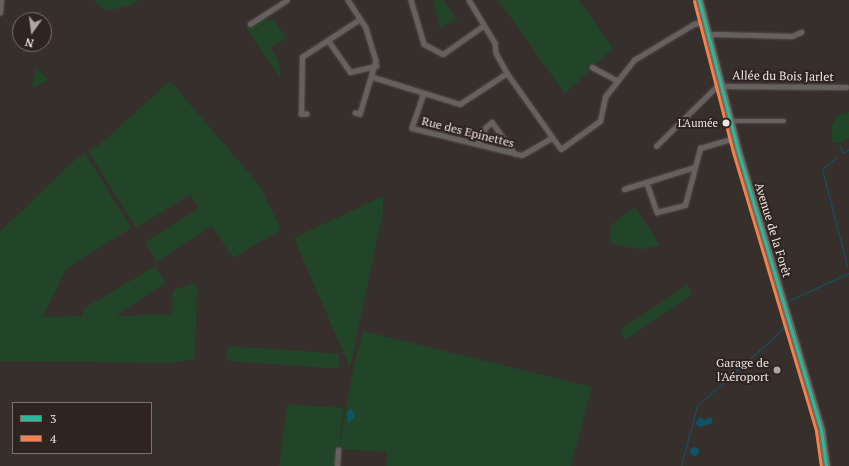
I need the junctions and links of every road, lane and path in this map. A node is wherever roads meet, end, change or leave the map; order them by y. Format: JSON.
{"nodes":[{"id":1,"x":1,"y":0,"type":"edge"},
{"id":2,"x":287,"y":0,"type":"edge"},
{"id":3,"x":348,"y":0,"type":"edge"},
{"id":4,"x":411,"y":0,"type":"edge"},
{"id":5,"x":469,"y":0,"type":"edge"},
{"id":6,"x":699,"y":0,"type":"edge"},
{"id":7,"x":0,"y":13,"type":"edge"},
{"id":8,"x":360,"y":19,"type":"junction"},
{"id":9,"x":704,"y":22,"type":"junction"},
{"id":10,"x":250,"y":24,"type":"dead end"},
{"id":11,"x":483,"y":26,"type":"junction"},
{"id":12,"x":801,"y":32,"type":"dead end"},
{"id":13,"x":708,"y":36,"type":"junction"},
{"id":14,"x":328,"y":40,"type":"junction"},
{"id":15,"x":376,"y":66,"type":"junction"},
{"id":16,"x":592,"y":67,"type":"dead end"},
{"id":17,"x":507,"y":73,"type":"junction"},
{"id":18,"x":373,"y":77,"type":"junction"},
{"id":19,"x":616,"y":80,"type":"junction"},
{"id":20,"x":720,"y":84,"type":"junction"},
{"id":21,"x":846,"y":87,"type":"dead end"},
{"id":22,"x":424,"y":93,"type":"junction"},
{"id":23,"x":355,"y":113,"type":"dead end"},
{"id":24,"x":307,"y":114,"type":"dead end"},
{"id":25,"x":729,"y":121,"type":"junction"},
{"id":26,"x":784,"y":122,"type":"dead end"},
{"id":27,"x":551,"y":138,"type":"junction"},
{"id":28,"x":734,"y":138,"type":"junction"},
{"id":29,"x":478,"y":144,"type":"junction"},
{"id":30,"x":656,"y":146,"type":"dead end"},
{"id":31,"x":515,"y":154,"type":"junction"},
{"id":32,"x":695,"y":167,"type":"junction"},
{"id":33,"x":647,"y":183,"type":"junction"},
{"id":34,"x":624,"y":189,"type":"dead end"},
{"id":35,"x":338,"y":450,"type":"dead end"},
{"id":36,"x":337,"y":466,"type":"edge"},
{"id":37,"x":826,"y":466,"type":"edge"}],
"edges":[{"from":1,"to":7,"type":"street"},
{"from":2,"to":10,"type":"street"},
{"from":3,"to":8,"type":"street"},
{"from":4,"to":11,"type":"street"},
{"from":5,"to":11,"type":"street"},
{"from":6,"to":9,"type":"main road","name":"Avenue de la Forêt"},
{"from":8,"to":14,"type":"street"},
{"from":8,"to":15,"type":"street"},
{"from":9,"to":13,"type":"main road","name":"Avenue de la Forêt"},
{"from":9,"to":19,"type":"street"},
{"from":11,"to":17,"type":"street"},
{"from":12,"to":13,"type":"street"},
{"from":13,"to":20,"type":"main road","name":"Avenue de la Forêt"},
{"from":14,"to":15,"type":"street"},
{"from":14,"to":24,"type":"street"},
{"from":15,"to":18,"type":"street"},
{"from":16,"to":19,"type":"street"},
{"from":17,"to":22,"type":"street"},
{"from":17,"to":27,"type":"street"},
{"from":18,"to":22,"type":"street"},
{"from":18,"to":23,"type":"street"},
{"from":19,"to":27,"type":"street"},
{"from":20,"to":21,"type":"street","name":"Allée du Bois Jarlet"},
{"from":20,"to":25,"type":"main road","name":"Avenue de la Forêt"},
{"from":20,"to":30,"type":"street"},
{"from":22,"to":29,"type":"street","name":"Rue des Epinettes"},
{"from":25,"to":26,"type":"street"},
{"from":25,"to":28,"type":"main road","name":"Avenue de la Forêt"},
{"from":27,"to":31,"type":"street","name":"Rue des Epinettes"},
{"from":28,"to":32,"type":"street"},
{"from":28,"to":37,"type":"main road","name":"Avenue de la Forêt"},
{"from":29,"to":31,"type":"street","name":"Rue des Epinettes"},
{"from":29,"to":31,"type":"street"},
{"from":32,"to":33,"type":"street"},
{"from":32,"to":33,"type":"street"},
{"from":33,"to":34,"type":"street"},
{"from":35,"to":36,"type":"street"}]}
